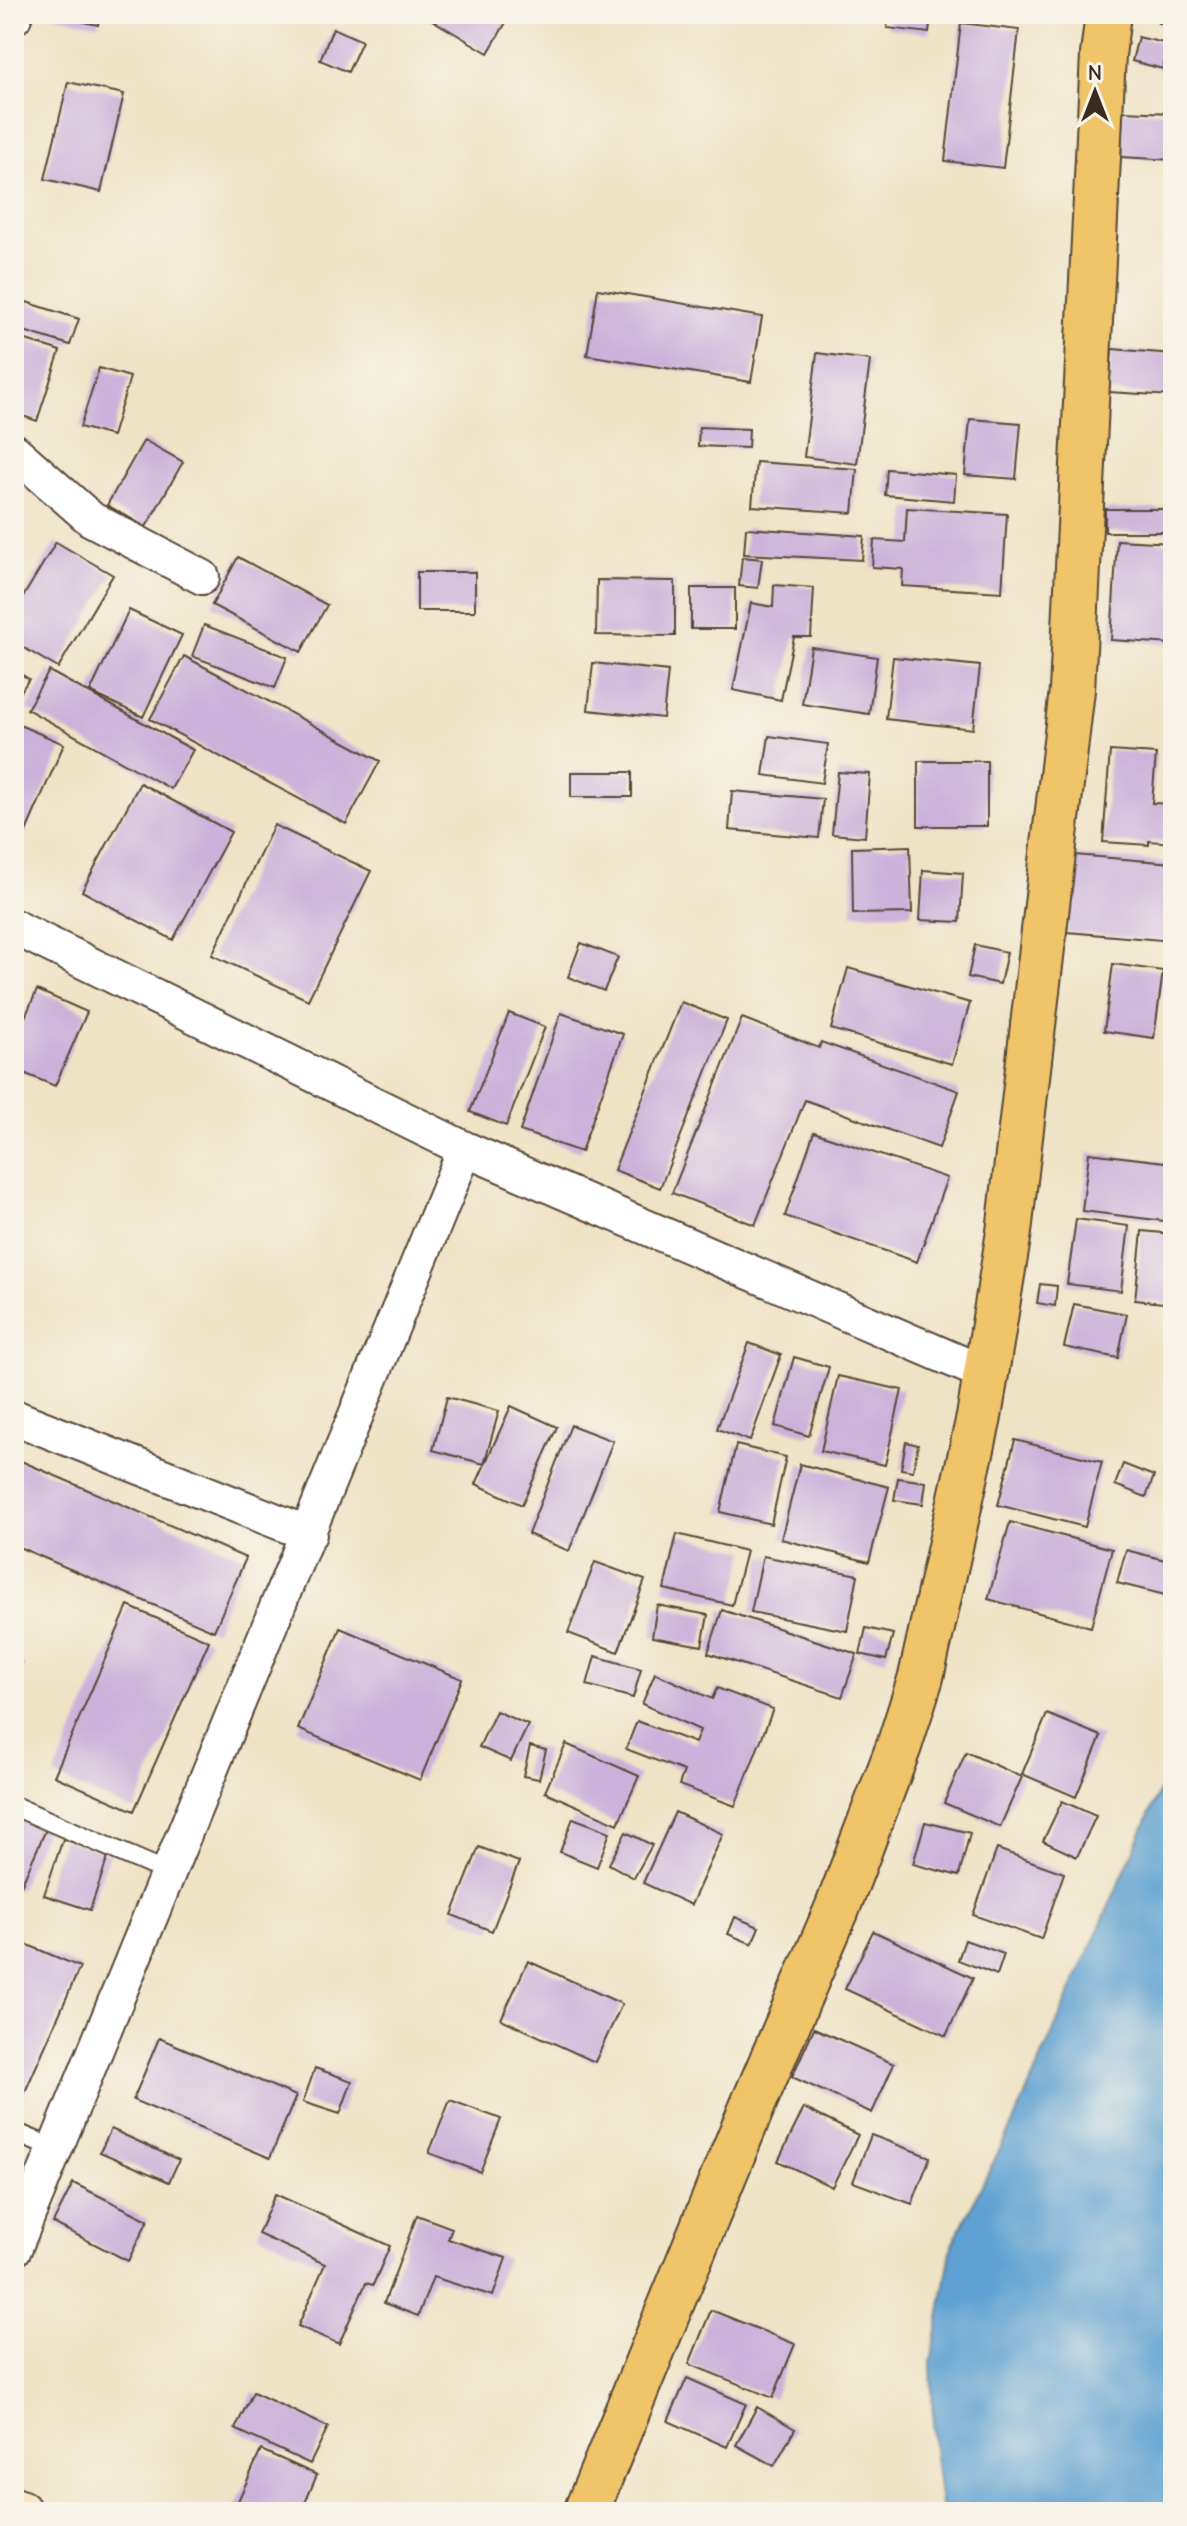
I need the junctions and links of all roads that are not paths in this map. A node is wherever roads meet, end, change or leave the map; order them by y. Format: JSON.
{"nodes":[{"id":1,"x":1108,"y":14,"type":"edge"},
{"id":2,"x":14,"y":451,"type":"edge"},
{"id":3,"x":202,"y":577,"type":"dead end"},
{"id":4,"x":14,"y":927,"type":"edge"},
{"id":5,"x":465,"y":1149,"type":"junction"},
{"id":6,"x":986,"y":1374,"type":"junction"},
{"id":7,"x":14,"y":1417,"type":"edge"},
{"id":8,"x":309,"y":1534,"type":"junction"},
{"id":9,"x":14,"y":1806,"type":"edge"},
{"id":10,"x":169,"y":1873,"type":"junction"},
{"id":11,"x":14,"y":2132,"type":"edge"},
{"id":12,"x":55,"y":2149,"type":"junction"},
{"id":13,"x":14,"y":2249,"type":"edge"},
{"id":14,"x":586,"y":2512,"type":"edge"}],
"edges":[{"from":1,"to":6,"type":"highway"},
{"from":2,"to":3,"type":"street"},
{"from":4,"to":5,"type":"street"},
{"from":5,"to":6,"type":"street"},
{"from":5,"to":8,"type":"street"},
{"from":6,"to":14,"type":"highway"},
{"from":7,"to":8,"type":"street"},
{"from":8,"to":10,"type":"street"},
{"from":9,"to":10,"type":"lane"},
{"from":10,"to":12,"type":"street"},
{"from":11,"to":12,"type":"lane"},
{"from":12,"to":13,"type":"street"}]}
